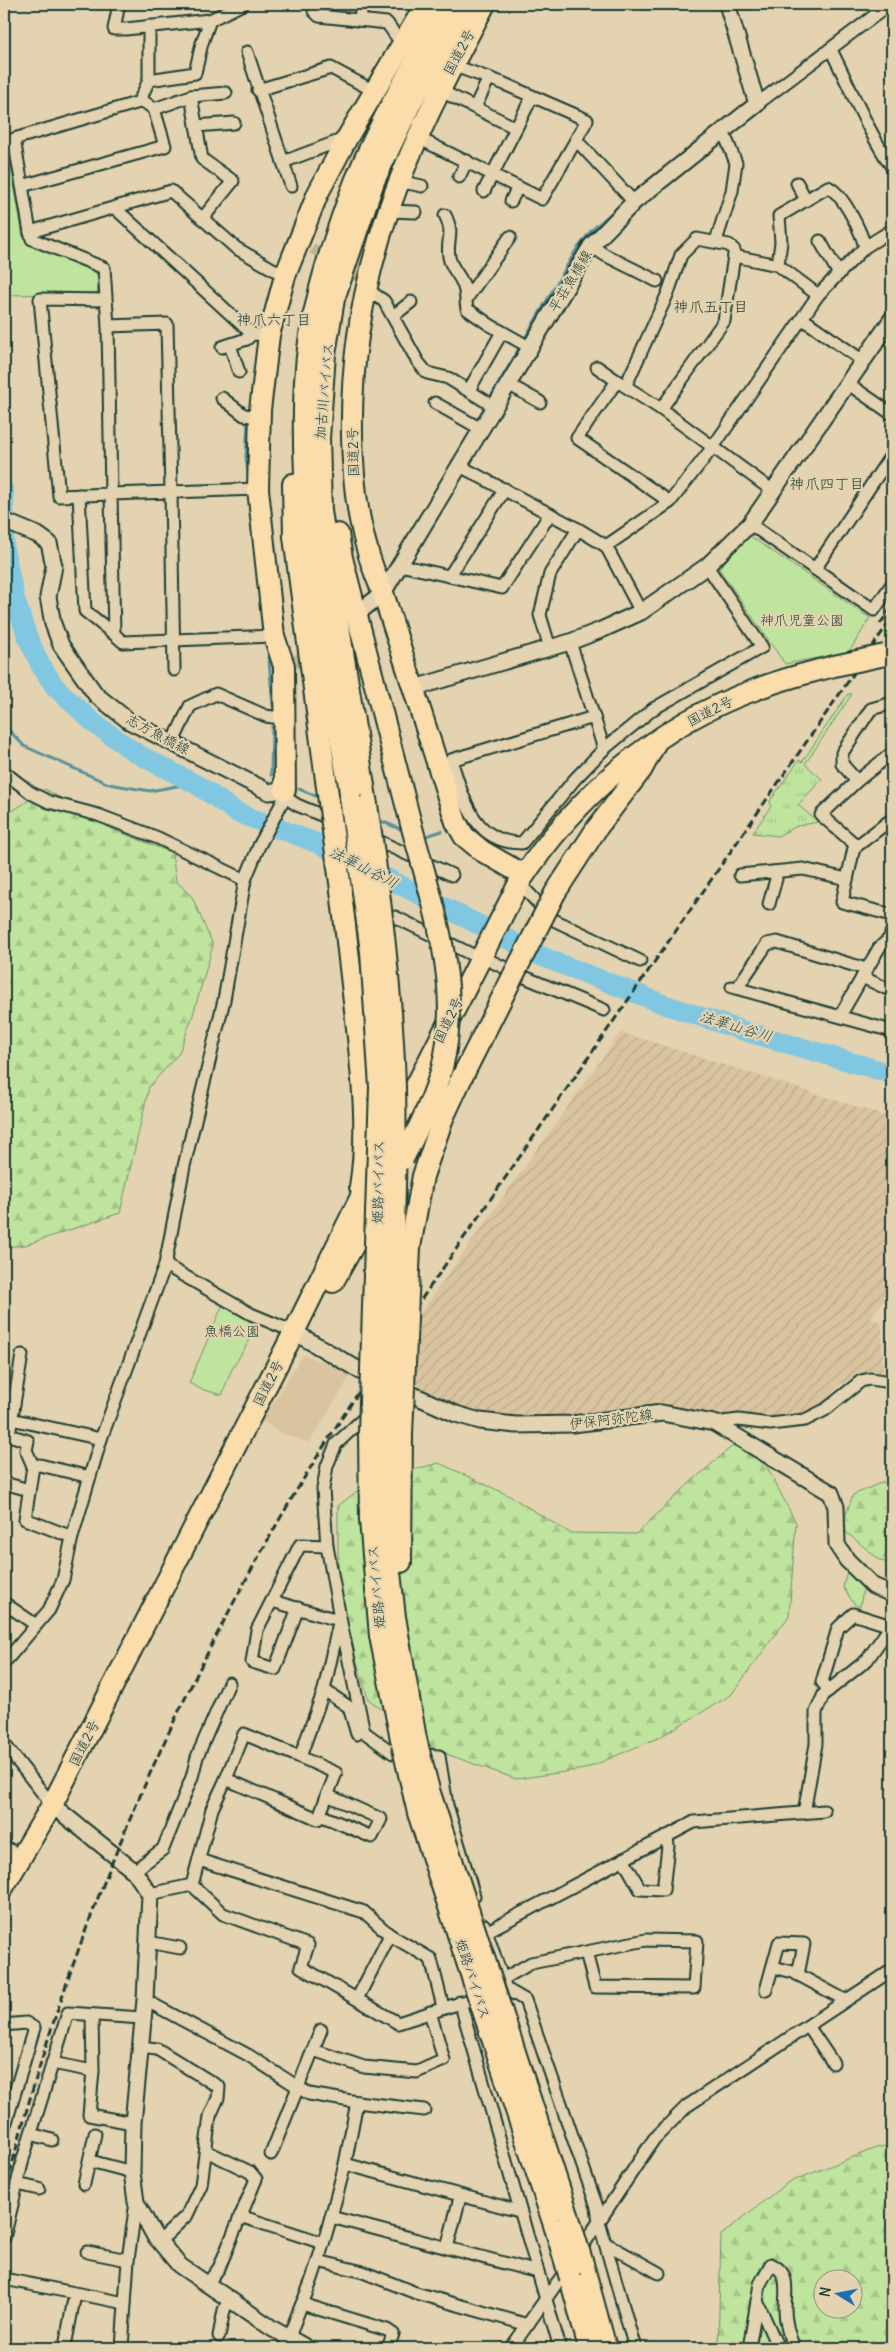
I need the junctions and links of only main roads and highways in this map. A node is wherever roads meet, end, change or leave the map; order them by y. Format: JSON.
{"nodes":[{"id":1,"x":426,"y":4,"type":"edge"},
{"id":2,"x":448,"y":4,"type":"edge"},
{"id":3,"x":466,"y":4,"type":"edge"},
{"id":4,"x":485,"y":4,"type":"edge"},
{"id":5,"x":727,"y":4,"type":"edge"},
{"id":6,"x":892,"y":319,"type":"edge"},
{"id":7,"x":323,"y":370,"type":"junction"},
{"id":8,"x":305,"y":379,"type":"junction"},
{"id":9,"x":4,"y":521,"type":"edge"},
{"id":10,"x":383,"y":593,"type":"junction"},
{"id":11,"x":363,"y":609,"type":"dead end"},
{"id":12,"x":888,"y":654,"type":"edge"},
{"id":13,"x":414,"y":688,"type":"junction"},
{"id":14,"x":657,"y":740,"type":"junction"},
{"id":15,"x":284,"y":798,"type":"joint"},
{"id":16,"x":359,"y":801,"type":"junction"},
{"id":17,"x":519,"y":884,"type":"junction"},
{"id":18,"x":357,"y":1204,"type":"junction"},
{"id":19,"x":298,"y":1334,"type":"junction"},
{"id":20,"x":385,"y":1433,"type":"junction"},
{"id":21,"x":892,"y":1594,"type":"edge"},
{"id":22,"x":409,"y":1741,"type":"junction"},
{"id":23,"x":52,"y":1805,"type":"junction"},
{"id":24,"x":4,"y":1886,"type":"edge"},
{"id":25,"x":576,"y":2271,"type":"junction"},
{"id":26,"x":288,"y":2343,"type":"edge"},
{"id":27,"x":307,"y":2348,"type":"edge"},
{"id":28,"x":588,"y":2348,"type":"edge"},
{"id":29,"x":606,"y":2348,"type":"edge"}],
"edges":[{"from":1,"to":15,"type":"highway"},
{"from":2,"to":8,"type":"highway","name":"加古川バイパス"},
{"from":3,"to":7,"type":"highway","name":"加古川バイパス"},
{"from":4,"to":10,"type":"highway","name":"国道2号"},
{"from":5,"to":10,"type":"main road","name":"平荘魚橋線"},
{"from":6,"to":13,"type":"main road"},
{"from":7,"to":16,"type":"highway","name":"加古川バイパス"},
{"from":7,"to":19,"type":"highway","bridge":true},
{"from":8,"to":16,"type":"highway","name":"加古川バイパス"},
{"from":8,"to":18,"type":"highway","bridge":true},
{"from":9,"to":15,"type":"main road","name":"志方魚橋線"},
{"from":10,"to":11,"type":"main road"},
{"from":10,"to":13,"type":"highway","name":"国道2号"},
{"from":12,"to":14,"type":"highway","name":"国道2号","bridge":true},
{"from":13,"to":17,"type":"highway","name":"国道2号"},
{"from":14,"to":17,"type":"highway","name":"国道2号"},
{"from":14,"to":20,"type":"highway","bridge":true},
{"from":16,"to":20,"type":"highway","name":"姫路バイパス","bridge":true},
{"from":17,"to":18,"type":"highway","name":"国道2号"},
{"from":18,"to":19,"type":"highway","name":"国道2号"},
{"from":19,"to":21,"type":"main road","name":"伊保阿弥陀線"},
{"from":19,"to":23,"type":"highway","name":"国道2号"},
{"from":20,"to":22,"type":"highway","name":"姫路バイパス"},
{"from":20,"to":22,"type":"highway","name":"姫路バイパス"},
{"from":22,"to":25,"type":"highway","name":"姫路バイパス","bridge":true},
{"from":23,"to":24,"type":"highway","name":"国道2号"},
{"from":23,"to":26,"type":"main road"},
{"from":25,"to":28,"type":"highway","name":"姫路バイパス"},
{"from":25,"to":29,"type":"highway","name":"姫路バイパス"},
{"from":26,"to":27,"type":"main road"}]}
